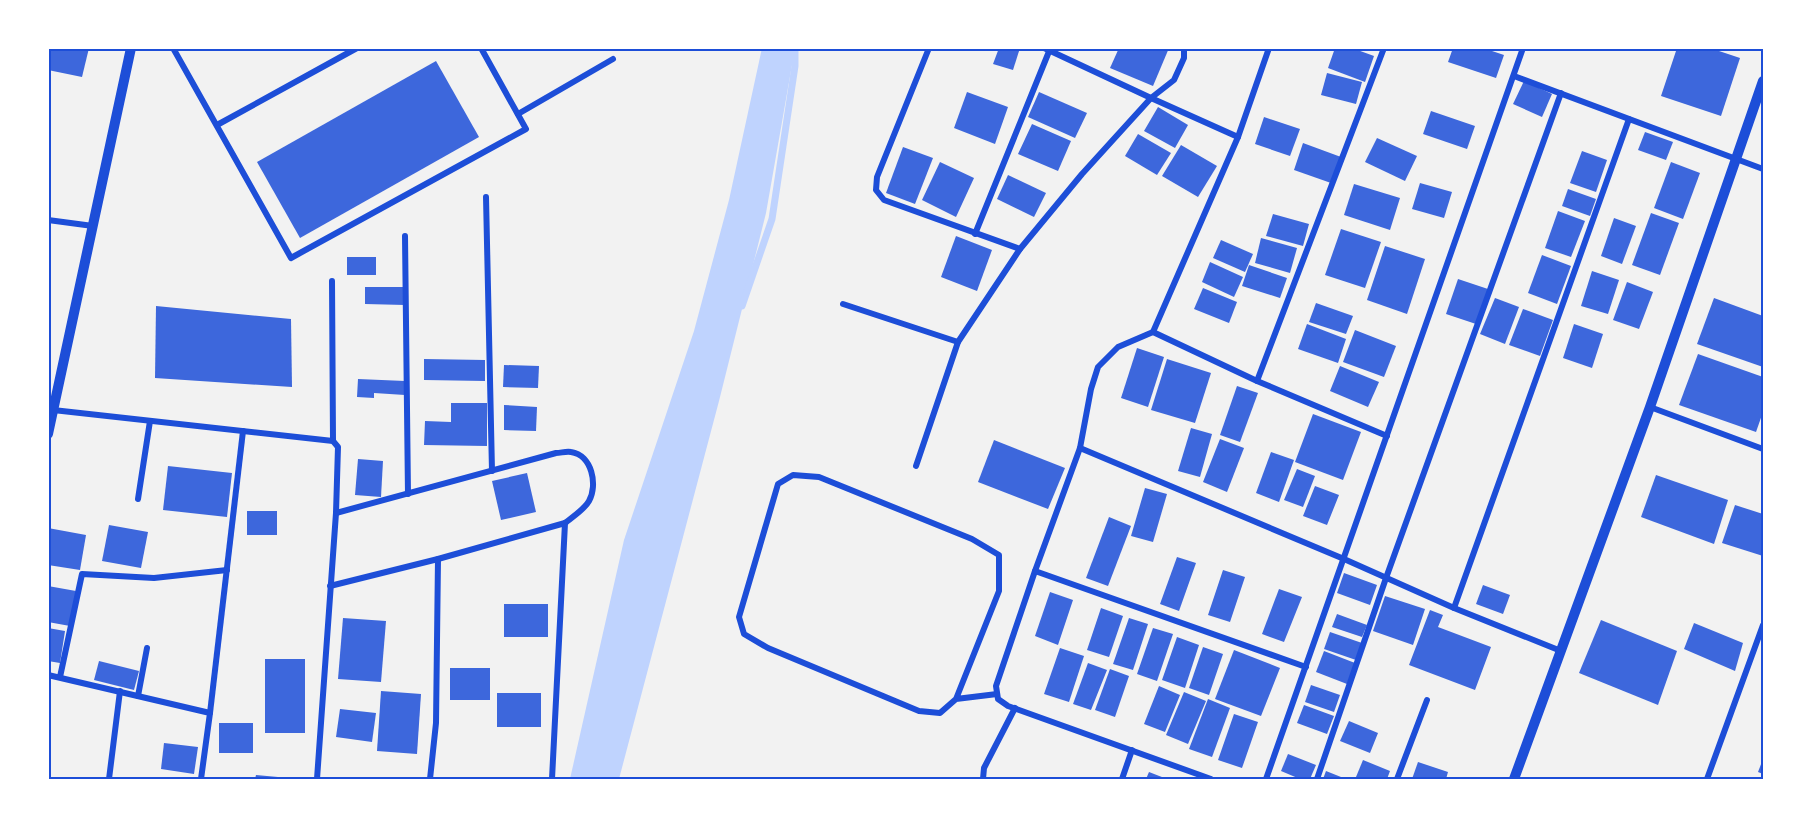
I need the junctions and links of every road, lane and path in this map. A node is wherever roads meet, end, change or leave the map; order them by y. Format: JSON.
{"nodes":[{"id":1,"x":131,"y":48,"type":"edge"},
{"id":2,"x":173,"y":48,"type":"edge"},
{"id":3,"x":357,"y":48,"type":"edge"},
{"id":4,"x":481,"y":48,"type":"edge"},
{"id":5,"x":929,"y":48,"type":"edge"},
{"id":6,"x":1184,"y":48,"type":"edge"},
{"id":7,"x":1269,"y":48,"type":"edge"},
{"id":8,"x":1384,"y":48,"type":"edge"},
{"id":9,"x":1523,"y":48,"type":"edge"},
{"id":10,"x":1048,"y":49,"type":"edge"},
{"id":11,"x":613,"y":59,"type":"dead end"},
{"id":12,"x":1514,"y":76,"type":"junction"},
{"id":13,"x":1763,"y":81,"type":"edge"},
{"id":14,"x":1561,"y":93,"type":"junction"},
{"id":15,"x":1151,"y":98,"type":"junction"},
{"id":16,"x":518,"y":114,"type":"junction"},
{"id":17,"x":1629,"y":119,"type":"junction"},
{"id":18,"x":217,"y":125,"type":"junction"},
{"id":19,"x":1238,"y":137,"type":"junction"},
{"id":20,"x":1735,"y":159,"type":"junction"},
{"id":21,"x":1763,"y":169,"type":"edge"},
{"id":22,"x":486,"y":197,"type":"dead end"},
{"id":23,"x":48,"y":220,"type":"edge"},
{"id":24,"x":93,"y":226,"type":"junction"},
{"id":25,"x":975,"y":234,"type":"junction"},
{"id":26,"x":405,"y":236,"type":"dead end"},
{"id":27,"x":1020,"y":249,"type":"junction"},
{"id":28,"x":332,"y":280,"type":"dead end"},
{"id":29,"x":843,"y":304,"type":"dead end"},
{"id":30,"x":1153,"y":332,"type":"junction"},
{"id":31,"x":958,"y":342,"type":"junction"},
{"id":32,"x":1257,"y":381,"type":"junction"},
{"id":33,"x":1650,"y":407,"type":"junction"},
{"id":34,"x":53,"y":410,"type":"junction"},
{"id":35,"x":150,"y":421,"type":"junction"},
{"id":36,"x":243,"y":431,"type":"junction"},
{"id":37,"x":48,"y":434,"type":"edge"},
{"id":38,"x":1387,"y":436,"type":"junction"},
{"id":39,"x":333,"y":441,"type":"junction"},
{"id":40,"x":1080,"y":448,"type":"junction"},
{"id":41,"x":1763,"y":449,"type":"edge"},
{"id":42,"x":916,"y":466,"type":"dead end"},
{"id":43,"x":492,"y":471,"type":"junction"},
{"id":44,"x":408,"y":494,"type":"junction"},
{"id":45,"x":138,"y":499,"type":"dead end"},
{"id":46,"x":336,"y":513,"type":"junction"},
{"id":47,"x":564,"y":523,"type":"junction"},
{"id":48,"x":438,"y":559,"type":"junction"},
{"id":49,"x":1344,"y":559,"type":"junction"},
{"id":50,"x":227,"y":570,"type":"junction"},
{"id":51,"x":1035,"y":571,"type":"junction"},
{"id":52,"x":1386,"y":578,"type":"junction"},
{"id":53,"x":330,"y":586,"type":"junction"},
{"id":54,"x":1454,"y":608,"type":"junction"},
{"id":55,"x":1763,"y":625,"type":"edge"},
{"id":56,"x":147,"y":648,"type":"dead end"},
{"id":57,"x":1561,"y":651,"type":"junction"},
{"id":58,"x":1306,"y":667,"type":"junction"},
{"id":59,"x":48,"y":675,"type":"edge"},
{"id":60,"x":60,"y":677,"type":"junction"},
{"id":61,"x":120,"y":691,"type":"junction"},
{"id":62,"x":997,"y":693,"type":"junction"},
{"id":63,"x":138,"y":696,"type":"junction"},
{"id":64,"x":956,"y":699,"type":"junction"},
{"id":65,"x":1427,"y":700,"type":"dead end"},
{"id":66,"x":1015,"y":708,"type":"junction"},
{"id":67,"x":210,"y":713,"type":"junction"},
{"id":68,"x":1132,"y":750,"type":"junction"},
{"id":69,"x":109,"y":779,"type":"edge"},
{"id":70,"x":201,"y":779,"type":"edge"},
{"id":71,"x":317,"y":779,"type":"edge"},
{"id":72,"x":430,"y":779,"type":"edge"},
{"id":73,"x":552,"y":779,"type":"edge"},
{"id":74,"x":983,"y":779,"type":"edge"},
{"id":75,"x":1122,"y":779,"type":"edge"},
{"id":76,"x":1211,"y":779,"type":"edge"},
{"id":77,"x":1266,"y":779,"type":"edge"},
{"id":78,"x":1317,"y":779,"type":"edge"},
{"id":79,"x":1397,"y":779,"type":"edge"},
{"id":80,"x":1514,"y":779,"type":"edge"},
{"id":81,"x":1707,"y":779,"type":"edge"}],
"edges":[{"from":1,"to":24,"type":"street"},
{"from":2,"to":18,"type":"street"},
{"from":3,"to":18,"type":"street"},
{"from":4,"to":16,"type":"street"},
{"from":5,"to":25,"type":"street"},
{"from":6,"to":15,"type":"street"},
{"from":7,"to":19,"type":"street"},
{"from":8,"to":32,"type":"street"},
{"from":9,"to":12,"type":"street"},
{"from":10,"to":15,"type":"street"},
{"from":10,"to":25,"type":"street"},
{"from":11,"to":16,"type":"street"},
{"from":12,"to":14,"type":"street"},
{"from":12,"to":38,"type":"street"},
{"from":13,"to":20,"type":"street"},
{"from":14,"to":17,"type":"street"},
{"from":14,"to":52,"type":"street"},
{"from":15,"to":19,"type":"street"},
{"from":15,"to":27,"type":"street"},
{"from":16,"to":18,"type":"street"},
{"from":17,"to":20,"type":"street"},
{"from":17,"to":54,"type":"street"},
{"from":19,"to":30,"type":"street"},
{"from":20,"to":21,"type":"street"},
{"from":20,"to":33,"type":"street"},
{"from":22,"to":43,"type":"street"},
{"from":23,"to":24,"type":"street"},
{"from":24,"to":34,"type":"street"},
{"from":25,"to":27,"type":"street"},
{"from":26,"to":44,"type":"street"},
{"from":27,"to":31,"type":"street"},
{"from":28,"to":39,"type":"street"},
{"from":29,"to":31,"type":"street"},
{"from":30,"to":32,"type":"street"},
{"from":30,"to":40,"type":"street"},
{"from":31,"to":42,"type":"street"},
{"from":32,"to":38,"type":"street"},
{"from":33,"to":41,"type":"street"},
{"from":33,"to":57,"type":"street"},
{"from":34,"to":35,"type":"street"},
{"from":34,"to":37,"type":"street"},
{"from":35,"to":36,"type":"street"},
{"from":35,"to":45,"type":"street"},
{"from":36,"to":39,"type":"street"},
{"from":36,"to":50,"type":"street"},
{"from":38,"to":49,"type":"street"},
{"from":39,"to":46,"type":"street"},
{"from":40,"to":49,"type":"street"},
{"from":40,"to":51,"type":"street"},
{"from":43,"to":44,"type":"street"},
{"from":43,"to":47,"type":"street"},
{"from":44,"to":46,"type":"street"},
{"from":46,"to":53,"type":"street"},
{"from":47,"to":48,"type":"street"},
{"from":47,"to":73,"type":"street"},
{"from":48,"to":53,"type":"street"},
{"from":48,"to":72,"type":"street"},
{"from":49,"to":52,"type":"street"},
{"from":49,"to":58,"type":"street"},
{"from":50,"to":60,"type":"street"},
{"from":50,"to":67,"type":"street"},
{"from":51,"to":58,"type":"street"},
{"from":51,"to":62,"type":"street"},
{"from":52,"to":54,"type":"street"},
{"from":52,"to":78,"type":"street"},
{"from":53,"to":71,"type":"street"},
{"from":54,"to":57,"type":"street"},
{"from":55,"to":81,"type":"street"},
{"from":56,"to":63,"type":"street"},
{"from":57,"to":80,"type":"street"},
{"from":58,"to":77,"type":"street"},
{"from":59,"to":60,"type":"street"},
{"from":60,"to":61,"type":"street"},
{"from":61,"to":63,"type":"street"},
{"from":61,"to":69,"type":"street"},
{"from":62,"to":64,"type":"street"},
{"from":62,"to":66,"type":"street"},
{"from":63,"to":67,"type":"street"},
{"from":64,"to":64,"type":"street"},
{"from":65,"to":79,"type":"street"},
{"from":66,"to":68,"type":"street"},
{"from":66,"to":74,"type":"street"},
{"from":67,"to":70,"type":"street"},
{"from":68,"to":75,"type":"street"},
{"from":68,"to":76,"type":"street"}]}
